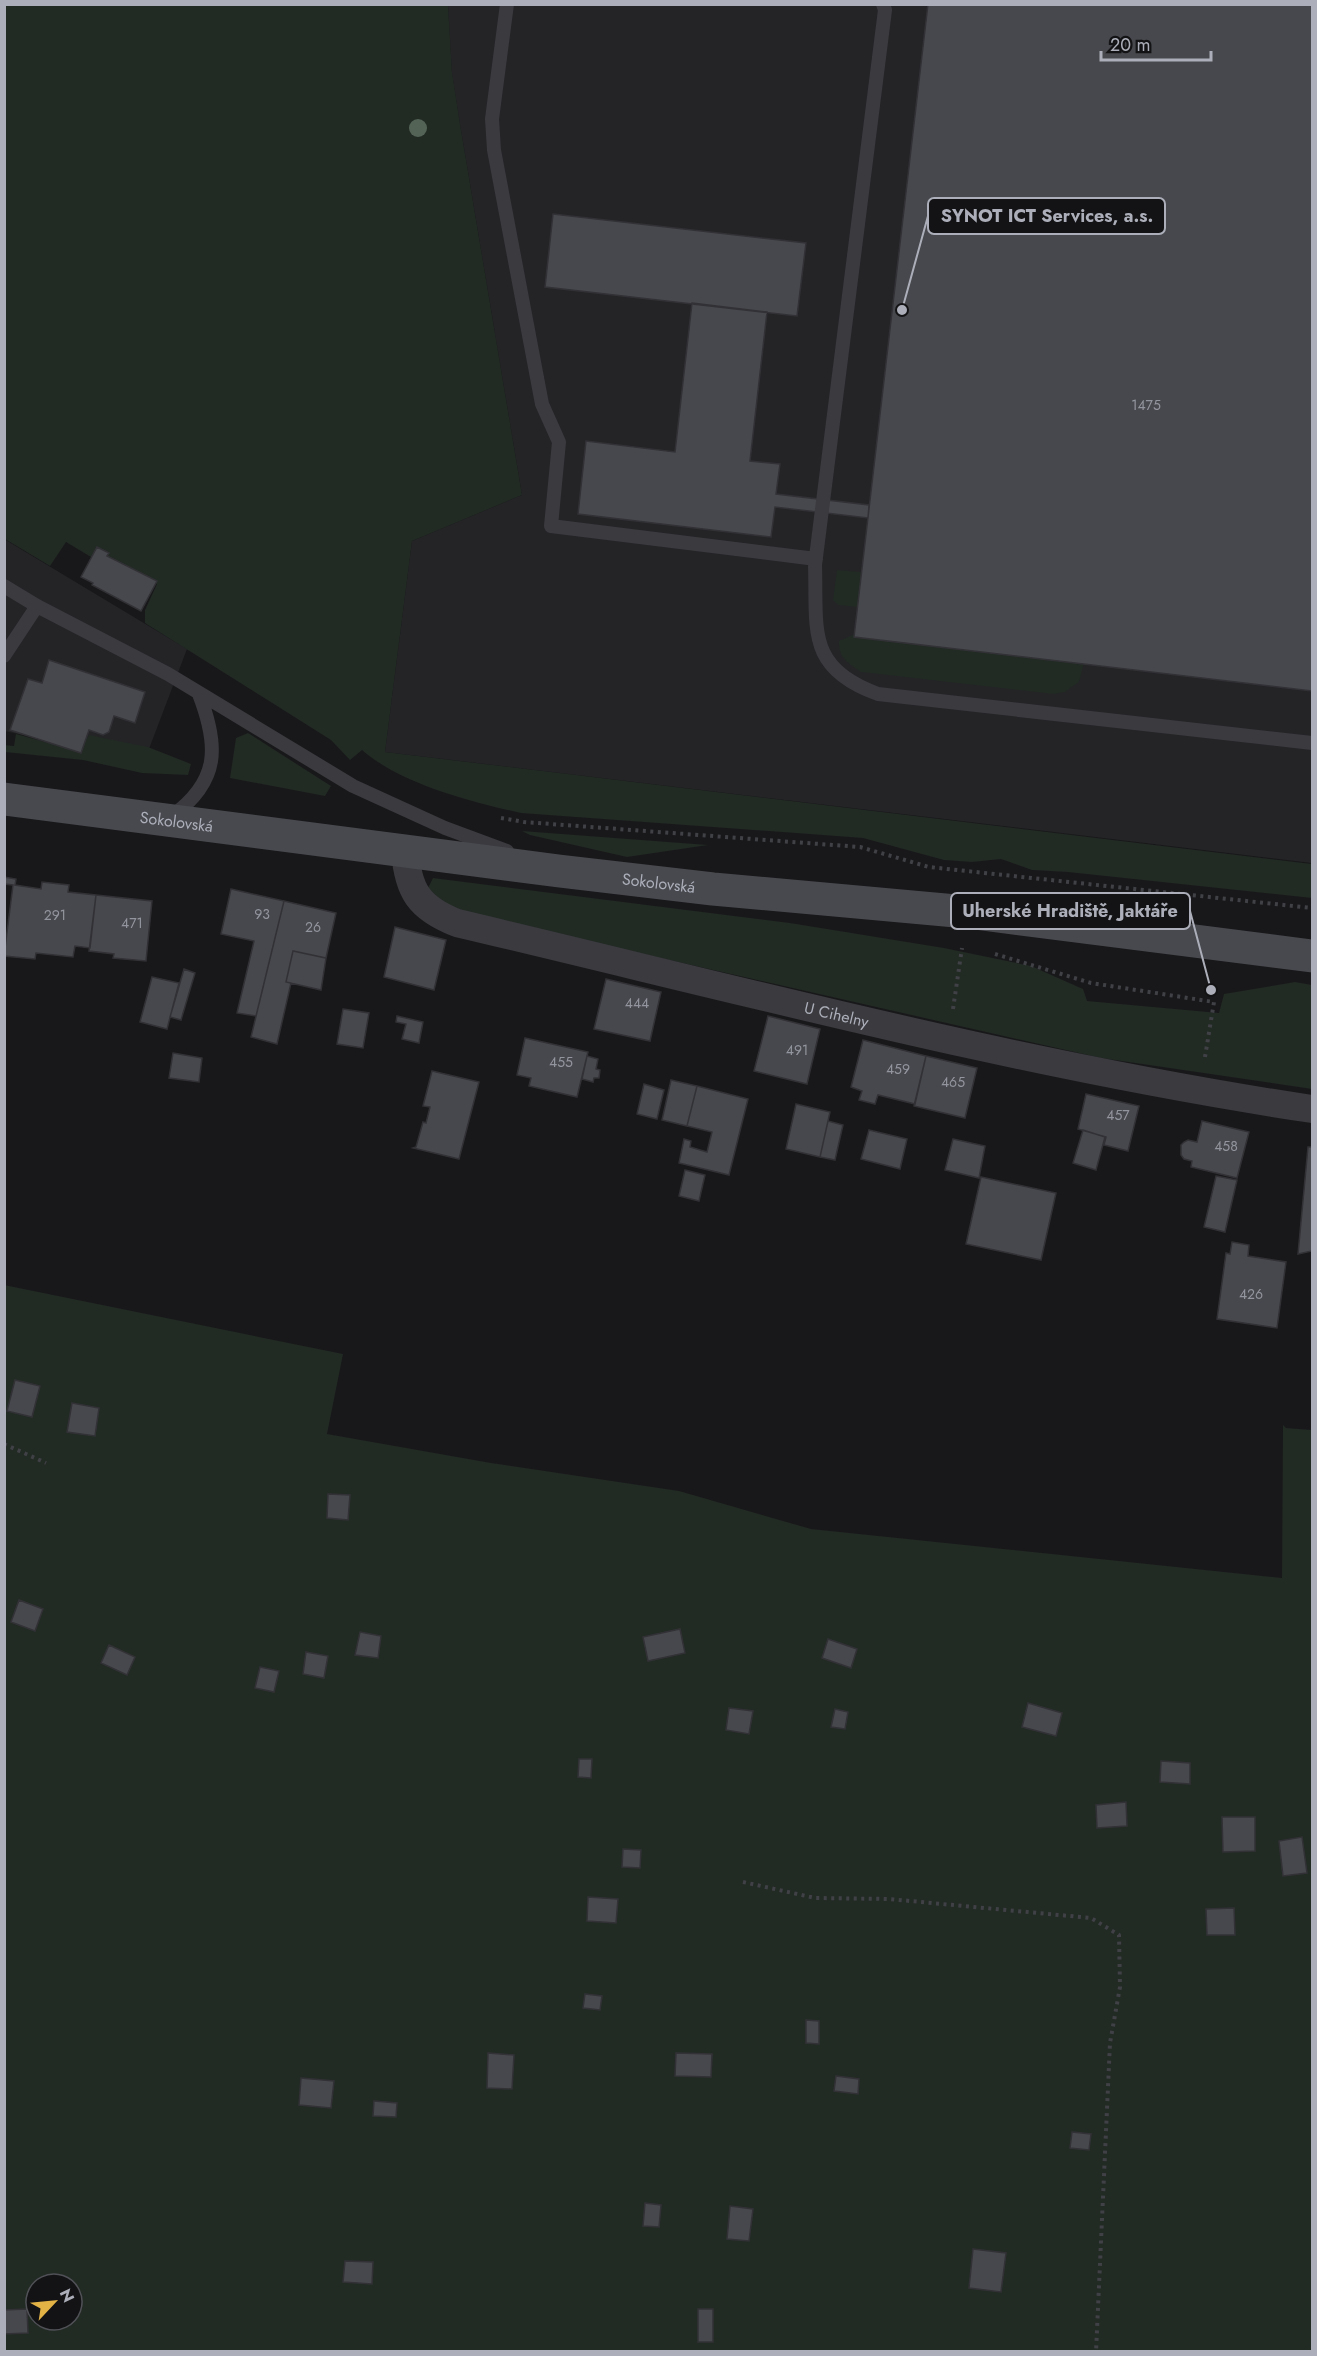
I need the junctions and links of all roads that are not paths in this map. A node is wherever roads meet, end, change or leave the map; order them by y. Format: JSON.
{"nodes":[{"id":1,"x":507,"y":4,"type":"edge"},
{"id":2,"x":883,"y":4,"type":"edge"},
{"id":3,"x":816,"y":559,"type":"junction"},
{"id":4,"x":4,"y":586,"type":"edge"},
{"id":5,"x":37,"y":606,"type":"junction"},
{"id":6,"x":4,"y":656,"type":"edge"},
{"id":7,"x":199,"y":694,"type":"junction"},
{"id":8,"x":1312,"y":743,"type":"edge"},
{"id":9,"x":4,"y":799,"type":"edge"},
{"id":10,"x":168,"y":819,"type":"junction"},
{"id":11,"x":405,"y":851,"type":"junction"},
{"id":12,"x":559,"y":871,"type":"junction"},
{"id":13,"x":1312,"y":956,"type":"edge"},
{"id":14,"x":1312,"y":1109,"type":"edge"}],
"edges":[{"from":1,"to":3,"type":"lane"},
{"from":2,"to":3,"type":"lane"},
{"from":3,"to":8,"type":"lane"},
{"from":4,"to":5,"type":"lane"},
{"from":5,"to":6,"type":"lane"},
{"from":5,"to":7,"type":"lane"},
{"from":7,"to":10,"type":"lane"},
{"from":7,"to":12,"type":"lane"},
{"from":9,"to":10,"type":"main road","name":"Sokolovská"},
{"from":10,"to":11,"type":"main road","name":"Sokolovská"},
{"from":11,"to":12,"type":"main road","name":"Sokolovská"},
{"from":11,"to":14,"type":"street","name":"U Cihelny"},
{"from":12,"to":13,"type":"main road","name":"Sokolovská"}]}
